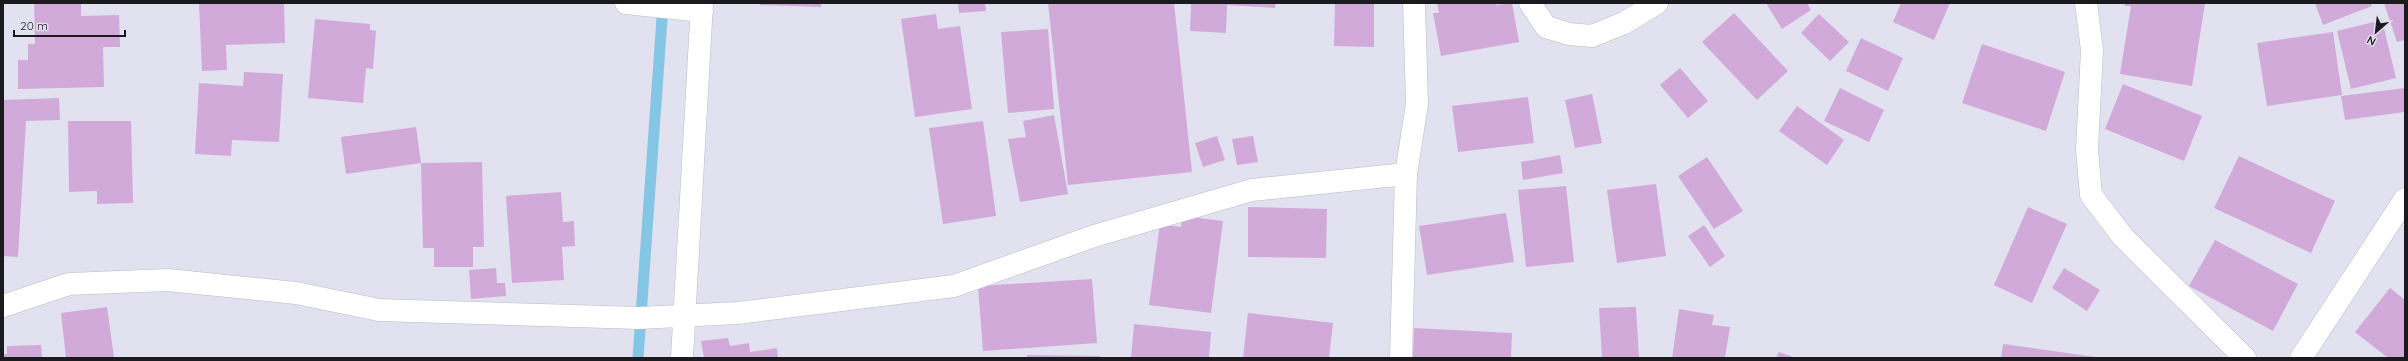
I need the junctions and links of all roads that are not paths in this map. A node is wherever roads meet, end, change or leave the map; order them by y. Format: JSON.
{"nodes":[{"id":1,"x":626,"y":3,"type":"edge"},
{"id":2,"x":1414,"y":3,"type":"edge"},
{"id":3,"x":1530,"y":3,"type":"edge"},
{"id":4,"x":1657,"y":3,"type":"edge"},
{"id":5,"x":2086,"y":3,"type":"edge"},
{"id":6,"x":702,"y":7,"type":"edge"},
{"id":7,"x":1406,"y":174,"type":"junction"},
{"id":8,"x":2405,"y":199,"type":"edge"},
{"id":9,"x":3,"y":306,"type":"edge"},
{"id":10,"x":685,"y":317,"type":"junction"},
{"id":11,"x":682,"y":358,"type":"edge"},
{"id":12,"x":1401,"y":358,"type":"edge"},
{"id":13,"x":2245,"y":358,"type":"edge"},
{"id":14,"x":2301,"y":358,"type":"edge"}],
"edges":[{"from":1,"to":6,"type":"street"},
{"from":2,"to":7,"type":"street"},
{"from":3,"to":4,"type":"street"},
{"from":5,"to":13,"type":"street"},
{"from":6,"to":10,"type":"street"},
{"from":7,"to":10,"type":"street"},
{"from":7,"to":12,"type":"street"},
{"from":8,"to":14,"type":"street"},
{"from":9,"to":10,"type":"street"},
{"from":10,"to":11,"type":"street"}]}
